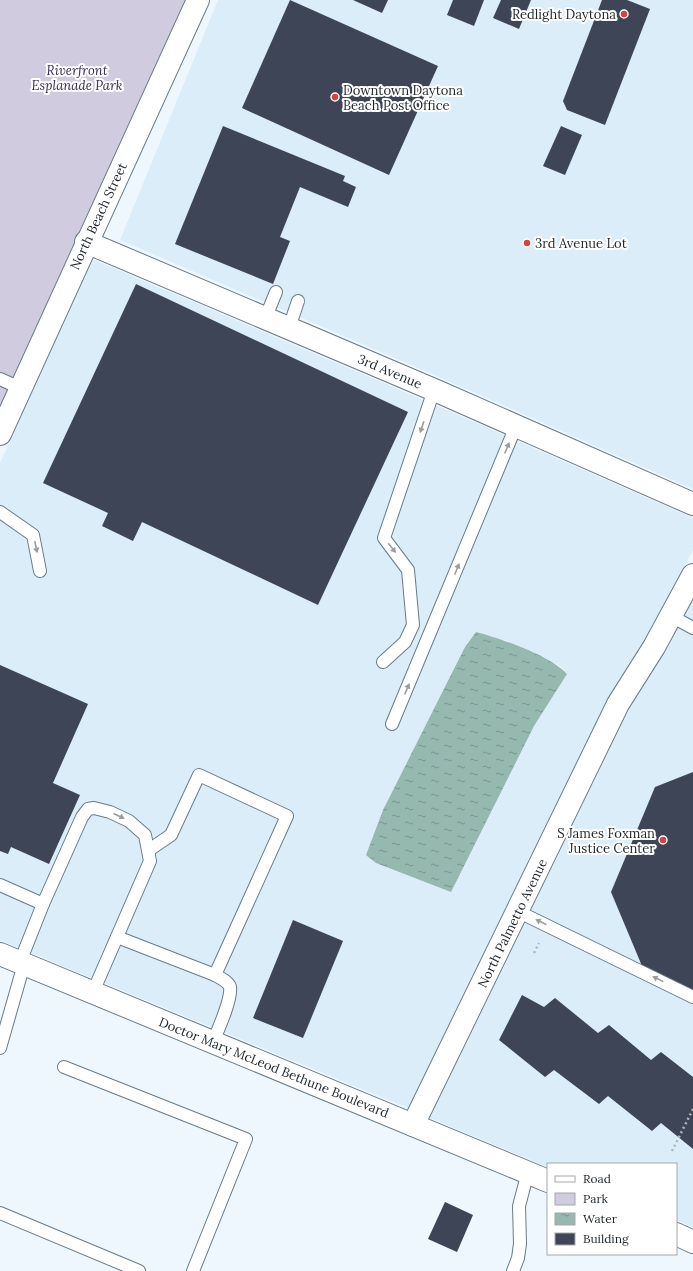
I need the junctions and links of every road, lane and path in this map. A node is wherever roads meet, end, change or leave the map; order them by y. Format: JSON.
{"nodes":[{"id":1,"x":198,"y":0,"type":"edge"},
{"id":2,"x":86,"y":242,"type":"junction"},
{"id":3,"x":276,"y":292,"type":"dead end"},
{"id":4,"x":298,"y":301,"type":"dead end"},
{"id":5,"x":265,"y":318,"type":"junction"},
{"id":6,"x":288,"y":328,"type":"junction"},
{"id":7,"x":0,"y":379,"type":"edge"},
{"id":8,"x":20,"y":388,"type":"junction"},
{"id":9,"x":434,"y":390,"type":"junction"},
{"id":10,"x":516,"y":426,"type":"junction"},
{"id":11,"x":0,"y":434,"type":"edge"},
{"id":12,"x":693,"y":504,"type":"edge"},
{"id":13,"x":0,"y":512,"type":"edge"},
{"id":14,"x":40,"y":571,"type":"dead end"},
{"id":15,"x":693,"y":575,"type":"edge"},
{"id":16,"x":670,"y":616,"type":"junction"},
{"id":17,"x":693,"y":628,"type":"edge"},
{"id":18,"x":383,"y":662,"type":"dead end"},
{"id":19,"x":392,"y":724,"type":"dead end"},
{"id":20,"x":149,"y":850,"type":"junction"},
{"id":21,"x":0,"y":885,"type":"edge"},
{"id":22,"x":43,"y":904,"type":"junction"},
{"id":23,"x":517,"y":911,"type":"junction"},
{"id":24,"x":117,"y":937,"type":"junction"},
{"id":25,"x":539,"y":943,"type":"dead end"},
{"id":26,"x":534,"y":953,"type":"dead end"},
{"id":27,"x":0,"y":954,"type":"edge"},
{"id":28,"x":22,"y":963,"type":"junction"},
{"id":29,"x":215,"y":975,"type":"junction"},
{"id":30,"x":93,"y":992,"type":"junction"},
{"id":31,"x":693,"y":996,"type":"edge"},
{"id":32,"x":213,"y":1042,"type":"junction"},
{"id":33,"x":0,"y":1048,"type":"edge"},
{"id":34,"x":64,"y":1067,"type":"dead end"},
{"id":35,"x":693,"y":1109,"type":"edge"},
{"id":36,"x":413,"y":1125,"type":"junction"},
{"id":37,"x":672,"y":1151,"type":"dead end"},
{"id":38,"x":528,"y":1172,"type":"junction"},
{"id":39,"x":547,"y":1181,"type":"edge"},
{"id":40,"x":0,"y":1213,"type":"edge"},
{"id":41,"x":677,"y":1234,"type":"edge"},
{"id":42,"x":693,"y":1242,"type":"edge"},
{"id":43,"x":139,"y":1271,"type":"edge"},
{"id":44,"x":193,"y":1271,"type":"edge"},
{"id":45,"x":513,"y":1271,"type":"edge"}],
"edges":[{"from":1,"to":2,"type":"street","name":"North Beach Street"},
{"from":2,"to":5,"type":"street","name":"3rd Avenue"},
{"from":2,"to":8,"type":"street","name":"North Beach Street"},
{"from":3,"to":5,"type":"lane"},
{"from":4,"to":6,"type":"lane"},
{"from":5,"to":6,"type":"street","name":"3rd Avenue"},
{"from":6,"to":9,"type":"street","name":"3rd Avenue"},
{"from":7,"to":8,"type":"lane"},
{"from":8,"to":11,"type":"street","name":"North Beach Street"},
{"from":9,"to":10,"type":"street","name":"3rd Avenue"},
{"from":9,"to":18,"type":"lane","one_way":true},
{"from":10,"to":12,"type":"street","name":"3rd Avenue"},
{"from":19,"to":10,"type":"lane","one_way":true},
{"from":13,"to":14,"type":"lane","one_way":true},
{"from":15,"to":16,"type":"street","name":"North Palmetto Avenue"},
{"from":16,"to":17,"type":"lane"},
{"from":16,"to":23,"type":"street","name":"North Palmetto Avenue"},
{"from":22,"to":20,"type":"lane","one_way":true},
{"from":20,"to":24,"type":"lane"},
{"from":20,"to":29,"type":"lane"},
{"from":21,"to":22,"type":"lane"},
{"from":22,"to":28,"type":"lane"},
{"from":31,"to":23,"type":"lane","one_way":true},
{"from":23,"to":36,"type":"street","name":"North Palmetto Avenue"},
{"from":24,"to":29,"type":"lane"},
{"from":24,"to":30,"type":"lane"},
{"from":25,"to":26,"type":"path"},
{"from":27,"to":28,"type":"street","name":"Doctor Mary McLeod Bethune Boulevard"},
{"from":28,"to":30,"type":"street","name":"Doctor Mary McLeod Bethune Boulevard"},
{"from":28,"to":33,"type":"lane"},
{"from":29,"to":32,"type":"lane"},
{"from":30,"to":32,"type":"street","name":"Doctor Mary McLeod Bethune Boulevard"},
{"from":32,"to":36,"type":"street","name":"Doctor Mary McLeod Bethune Boulevard"},
{"from":34,"to":44,"type":"lane"},
{"from":35,"to":37,"type":"path"},
{"from":36,"to":38,"type":"street","name":"Doctor Mary McLeod Bethune Boulevard"},
{"from":38,"to":39,"type":"street","name":"Doctor Mary McLeod Bethune Boulevard"},
{"from":38,"to":45,"type":"lane"},
{"from":40,"to":43,"type":"lane"},
{"from":41,"to":42,"type":"street"}]}
